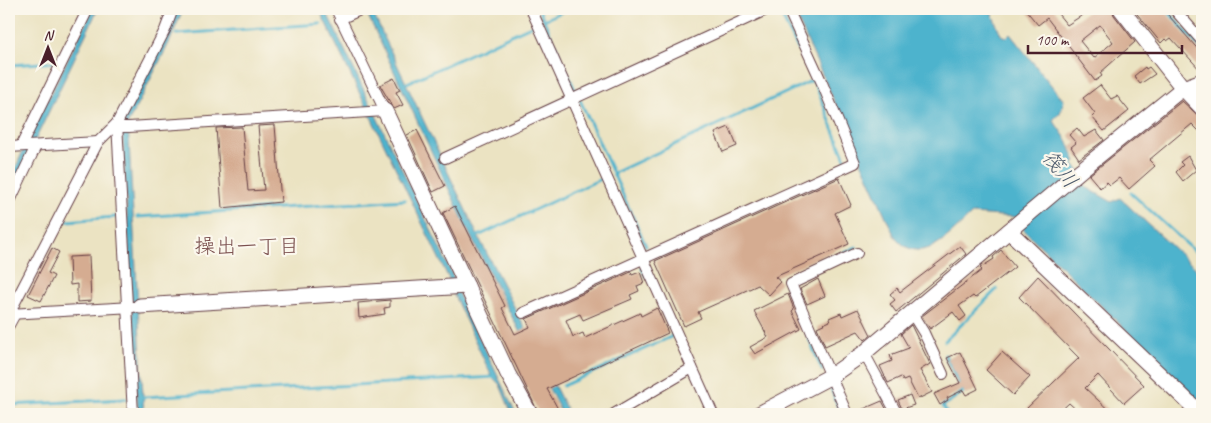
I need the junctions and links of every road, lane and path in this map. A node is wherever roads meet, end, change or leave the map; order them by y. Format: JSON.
{"nodes":[{"id":1,"x":88,"y":9,"type":"edge"},
{"id":2,"x":173,"y":9,"type":"edge"},
{"id":3,"x":362,"y":9,"type":"edge"},
{"id":4,"x":531,"y":9,"type":"edge"},
{"id":5,"x":768,"y":9,"type":"edge"},
{"id":6,"x":788,"y":9,"type":"edge"},
{"id":7,"x":1121,"y":9,"type":"edge"},
{"id":8,"x":1174,"y":9,"type":"edge"},
{"id":9,"x":338,"y":14,"type":"edge"},
{"id":10,"x":1202,"y":41,"type":"edge"},
{"id":11,"x":1202,"y":80,"type":"edge"},
{"id":12,"x":1183,"y":88,"type":"junction"},
{"id":13,"x":572,"y":99,"type":"junction"},
{"id":14,"x":1202,"y":108,"type":"edge"},
{"id":15,"x":381,"y":111,"type":"junction"},
{"id":16,"x":122,"y":126,"type":"junction"},
{"id":17,"x":98,"y":142,"type":"junction"},
{"id":18,"x":28,"y":146,"type":"junction"},
{"id":19,"x":9,"y":147,"type":"edge"},
{"id":20,"x":445,"y":158,"type":"dead end"},
{"id":21,"x":9,"y":203,"type":"edge"},
{"id":22,"x":1011,"y":230,"type":"junction"},
{"id":23,"x":857,"y":253,"type":"dead end"},
{"id":24,"x":643,"y":257,"type":"junction"},
{"id":25,"x":458,"y":286,"type":"junction"},
{"id":26,"x":132,"y":307,"type":"junction"},
{"id":27,"x":911,"y":312,"type":"junction"},
{"id":28,"x":523,"y":313,"type":"dead end"},
{"id":29,"x":11,"y":314,"type":"edge"},
{"id":30,"x":9,"y":325,"type":"edge"},
{"id":31,"x":864,"y":353,"type":"junction"},
{"id":32,"x":692,"y":368,"type":"junction"},
{"id":33,"x":943,"y":374,"type":"dead end"},
{"id":34,"x":832,"y":376,"type":"junction"},
{"id":35,"x":133,"y":414,"type":"edge"},
{"id":36,"x":530,"y":414,"type":"edge"},
{"id":37,"x":614,"y":414,"type":"edge"},
{"id":38,"x":713,"y":414,"type":"edge"},
{"id":39,"x":759,"y":414,"type":"edge"},
{"id":40,"x":847,"y":414,"type":"edge"},
{"id":41,"x":896,"y":414,"type":"edge"},
{"id":42,"x":1201,"y":414,"type":"edge"}],
"edges":[{"from":1,"to":18,"type":"street"},
{"from":2,"to":16,"type":"street"},
{"from":3,"to":9,"type":"street"},
{"from":4,"to":13,"type":"street"},
{"from":5,"to":13,"type":"street"},
{"from":6,"to":24,"type":"street"},
{"from":7,"to":12,"type":"street"},
{"from":8,"to":10,"type":"street"},
{"from":9,"to":15,"type":"street"},
{"from":11,"to":12,"type":"street"},
{"from":12,"to":14,"type":"street"},
{"from":12,"to":22,"type":"street"},
{"from":13,"to":20,"type":"street"},
{"from":13,"to":24,"type":"street"},
{"from":15,"to":16,"type":"street"},
{"from":15,"to":25,"type":"street"},
{"from":16,"to":17,"type":"street"},
{"from":16,"to":26,"type":"street"},
{"from":17,"to":18,"type":"street"},
{"from":17,"to":29,"type":"street"},
{"from":18,"to":19,"type":"street"},
{"from":18,"to":21,"type":"street"},
{"from":22,"to":27,"type":"street"},
{"from":22,"to":42,"type":"street"},
{"from":23,"to":34,"type":"street"},
{"from":24,"to":28,"type":"street"},
{"from":24,"to":32,"type":"street"},
{"from":25,"to":26,"type":"street"},
{"from":25,"to":36,"type":"street"},
{"from":26,"to":29,"type":"street"},
{"from":26,"to":35,"type":"street"},
{"from":27,"to":31,"type":"street"},
{"from":27,"to":33,"type":"street"},
{"from":29,"to":30,"type":"street"},
{"from":31,"to":34,"type":"street"},
{"from":31,"to":41,"type":"street"},
{"from":32,"to":37,"type":"street"},
{"from":32,"to":38,"type":"street"},
{"from":34,"to":39,"type":"street"},
{"from":34,"to":40,"type":"street"}]}
